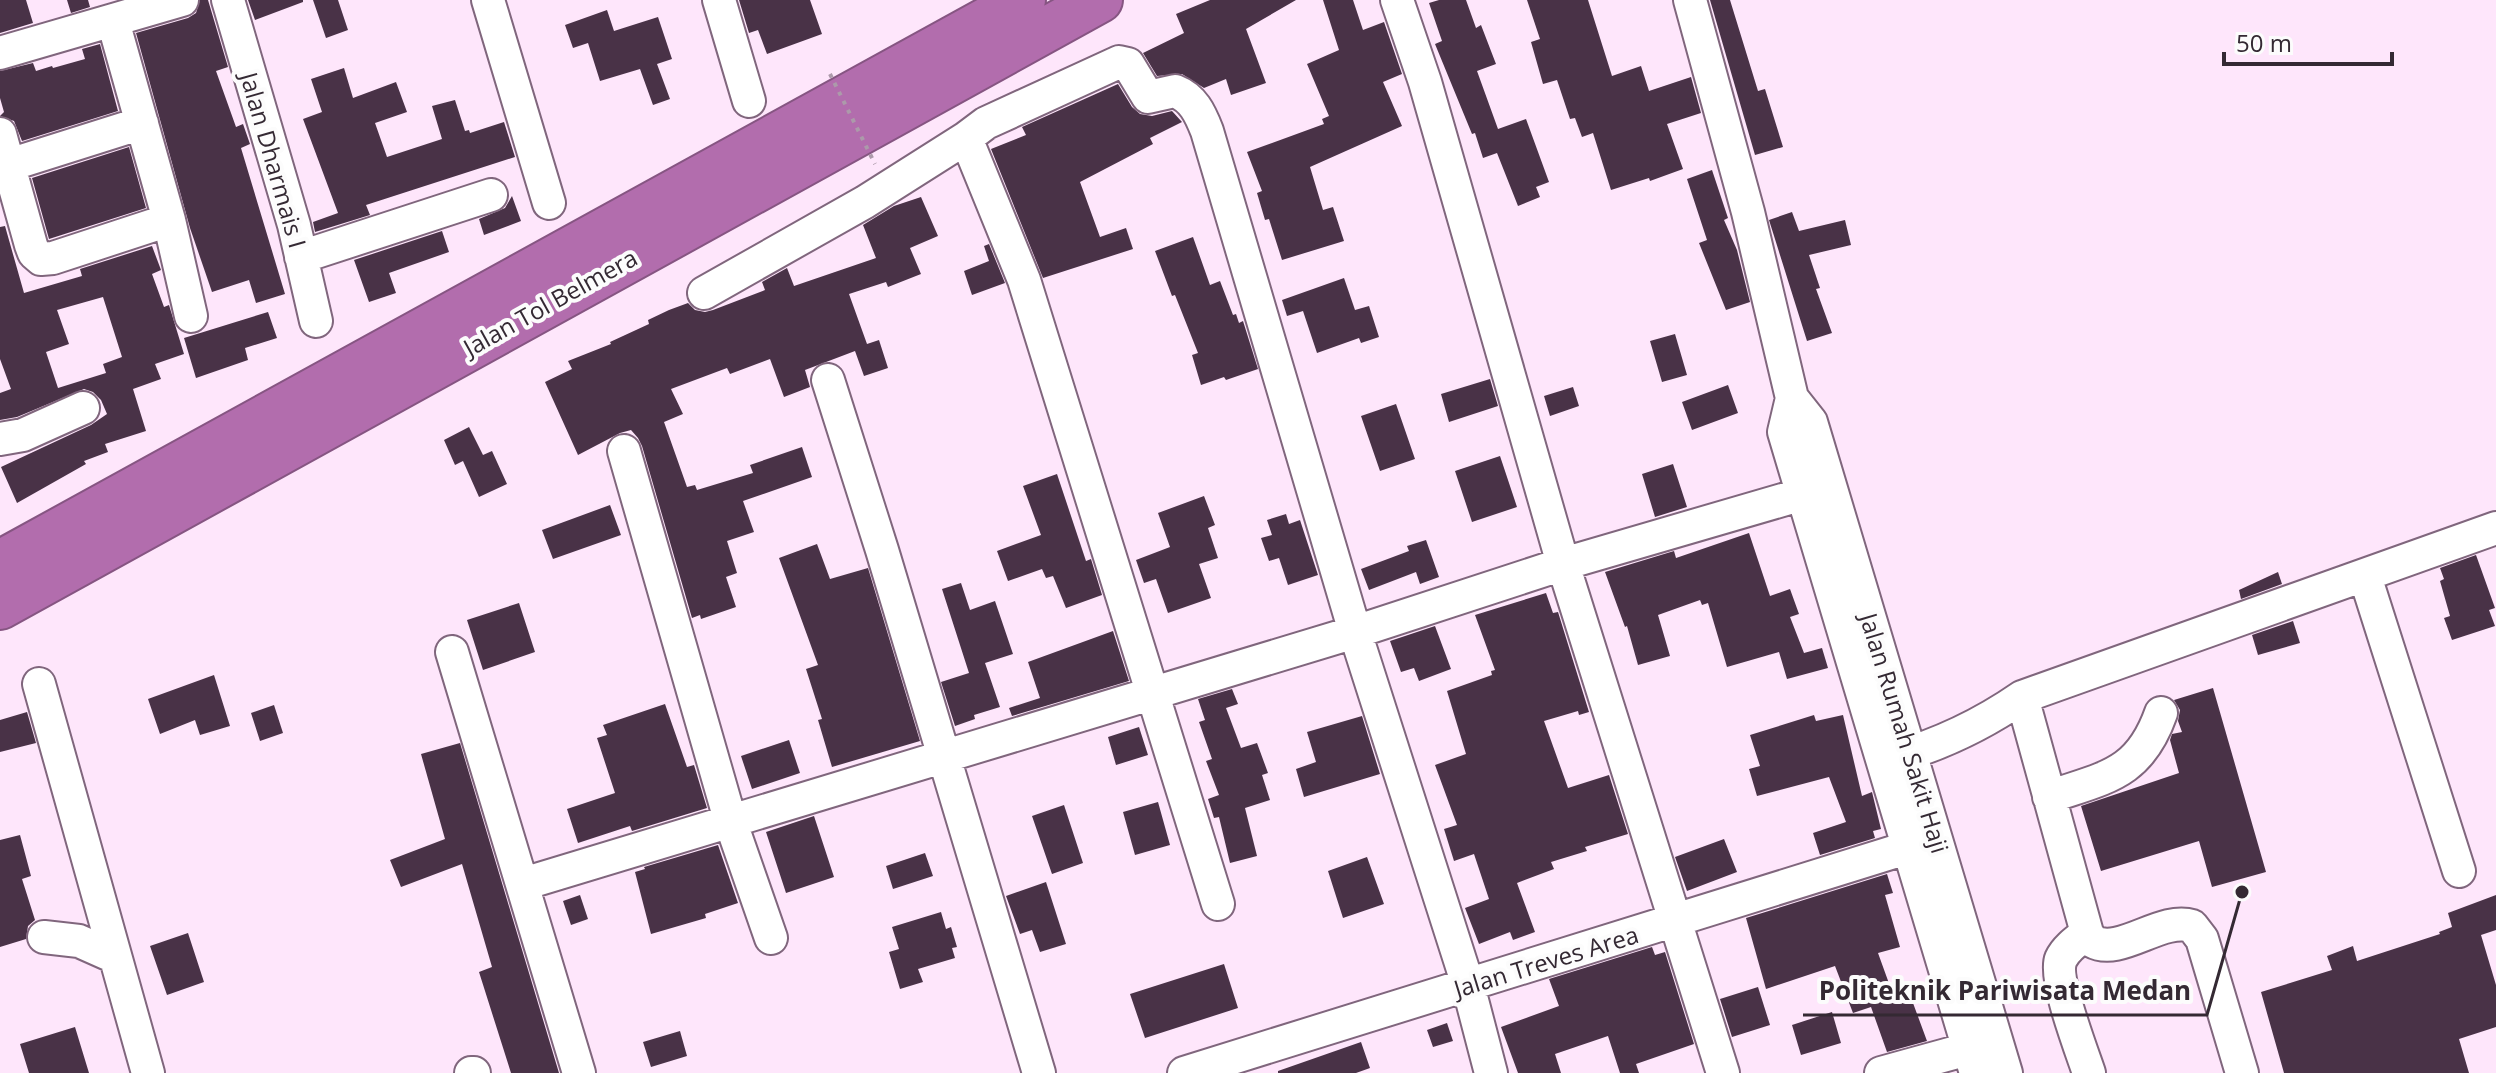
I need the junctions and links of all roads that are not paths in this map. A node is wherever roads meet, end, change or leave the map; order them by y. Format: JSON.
{"nodes":[{"id":1,"x":182,"y":0,"type":"edge"},
{"id":2,"x":228,"y":0,"type":"edge"},
{"id":3,"x":488,"y":0,"type":"edge"},
{"id":4,"x":719,"y":0,"type":"edge"},
{"id":5,"x":1023,"y":0,"type":"edge"},
{"id":6,"x":1100,"y":0,"type":"edge"},
{"id":7,"x":1397,"y":0,"type":"edge"},
{"id":8,"x":1690,"y":0,"type":"edge"},
{"id":9,"x":113,"y":21,"type":"junction"},
{"id":10,"x":0,"y":53,"type":"edge"},
{"id":11,"x":749,"y":101,"type":"dead end"},
{"id":12,"x":142,"y":123,"type":"junction"},
{"id":13,"x":966,"y":138,"type":"junction"},
{"id":14,"x":4,"y":150,"type":"edge"},
{"id":15,"x":491,"y":195,"type":"dead end"},
{"id":16,"x":549,"y":203,"type":"dead end"},
{"id":17,"x":169,"y":220,"type":"junction"},
{"id":18,"x":301,"y":257,"type":"junction"},
{"id":19,"x":704,"y":293,"type":"dead end"},
{"id":20,"x":191,"y":316,"type":"dead end"},
{"id":21,"x":316,"y":321,"type":"dead end"},
{"id":22,"x":828,"y":380,"type":"dead end"},
{"id":23,"x":1792,"y":398,"type":"junction"},
{"id":24,"x":83,"y":408,"type":"dead end"},
{"id":25,"x":0,"y":439,"type":"edge"},
{"id":26,"x":624,"y":451,"type":"dead end"},
{"id":27,"x":1803,"y":494,"type":"junction"},
{"id":28,"x":2496,"y":528,"type":"edge"},
{"id":29,"x":0,"y":563,"type":"edge"},
{"id":30,"x":1563,"y":564,"type":"junction"},
{"id":31,"x":2365,"y":576,"type":"junction"},
{"id":32,"x":0,"y":607,"type":"edge"},
{"id":33,"x":1355,"y":632,"type":"junction"},
{"id":34,"x":452,"y":652,"type":"dead end"},
{"id":35,"x":39,"y":684,"type":"dead end"},
{"id":36,"x":1153,"y":694,"type":"junction"},
{"id":37,"x":2022,"y":697,"type":"junction"},
{"id":38,"x":2161,"y":713,"type":"dead end"},
{"id":39,"x":942,"y":757,"type":"junction"},
{"id":40,"x":1897,"y":757,"type":"junction"},
{"id":41,"x":2049,"y":797,"type":"junction"},
{"id":42,"x":731,"y":823,"type":"junction"},
{"id":43,"x":1923,"y":843,"type":"junction"},
{"id":44,"x":2459,"y":871,"type":"dead end"},
{"id":45,"x":523,"y":884,"type":"junction"},
{"id":46,"x":1218,"y":904,"type":"dead end"},
{"id":47,"x":1674,"y":921,"type":"junction"},
{"id":48,"x":2087,"y":933,"type":"junction"},
{"id":49,"x":44,"y":937,"type":"dead end"},
{"id":50,"x":771,"y":938,"type":"dead end"},
{"id":51,"x":115,"y":957,"type":"junction"},
{"id":52,"x":1468,"y":985,"type":"junction"},
{"id":53,"x":1980,"y":1055,"type":"edge"},
{"id":54,"x":1259,"y":1063,"type":"edge"},
{"id":55,"x":148,"y":1073,"type":"edge"},
{"id":56,"x":579,"y":1073,"type":"edge"},
{"id":57,"x":1039,"y":1073,"type":"edge"},
{"id":58,"x":1184,"y":1073,"type":"edge"},
{"id":59,"x":1491,"y":1073,"type":"edge"},
{"id":60,"x":1723,"y":1073,"type":"edge"},
{"id":61,"x":1881,"y":1073,"type":"edge"},
{"id":62,"x":2006,"y":1073,"type":"edge"},
{"id":63,"x":2089,"y":1073,"type":"edge"},
{"id":64,"x":2242,"y":1073,"type":"edge"}],
"edges":[{"from":1,"to":9,"type":"street"},
{"from":2,"to":18,"type":"street","name":"Jalan Dharmais I"},
{"from":3,"to":16,"type":"street"},
{"from":4,"to":11,"type":"street"},
{"from":5,"to":29,"type":"highway","name":"Jalan Tol Belmera"},
{"from":6,"to":32,"type":"highway","name":"Jalan Tol Belmera"},
{"from":7,"to":30,"type":"street"},
{"from":8,"to":23,"type":"street","name":"Jalan Rumah Sakit Haji"},
{"from":9,"to":10,"type":"street"},
{"from":9,"to":12,"type":"street"},
{"from":12,"to":14,"type":"street"},
{"from":12,"to":17,"type":"street"},
{"from":13,"to":19,"type":"street"},
{"from":13,"to":33,"type":"street"},
{"from":13,"to":36,"type":"street"},
{"from":14,"to":17,"type":"street"},
{"from":15,"to":18,"type":"street"},
{"from":17,"to":20,"type":"street"},
{"from":18,"to":21,"type":"street","name":"Jalan Dharmais I"},
{"from":22,"to":39,"type":"street"},
{"from":23,"to":27,"type":"street","name":"Jalan Rumah Sakit Haji"},
{"from":23,"to":40,"type":"street","name":"Jalan Rumah Sakit Haji"},
{"from":24,"to":25,"type":"street"},
{"from":26,"to":42,"type":"street"},
{"from":27,"to":30,"type":"street"},
{"from":27,"to":40,"type":"street","name":"Jalan Rumah Sakit Haji"},
{"from":28,"to":31,"type":"street"},
{"from":30,"to":33,"type":"street"},
{"from":30,"to":47,"type":"street"},
{"from":31,"to":37,"type":"street"},
{"from":31,"to":44,"type":"street"},
{"from":33,"to":36,"type":"street"},
{"from":33,"to":52,"type":"street"},
{"from":34,"to":45,"type":"street"},
{"from":35,"to":51,"type":"street"},
{"from":36,"to":39,"type":"street"},
{"from":36,"to":46,"type":"street"},
{"from":37,"to":40,"type":"street"},
{"from":37,"to":41,"type":"street"},
{"from":38,"to":41,"type":"street"},
{"from":39,"to":42,"type":"street"},
{"from":39,"to":57,"type":"street"},
{"from":40,"to":43,"type":"street","name":"Jalan Rumah Sakit Haji"},
{"from":41,"to":48,"type":"street"},
{"from":42,"to":45,"type":"street"},
{"from":42,"to":50,"type":"street"},
{"from":43,"to":47,"type":"street","name":"Jalan Treves Area"},
{"from":43,"to":53,"type":"street","name":"Jalan Rumah Sakit Haji"},
{"from":45,"to":56,"type":"street"},
{"from":47,"to":52,"type":"street","name":"Jalan Treves Area"},
{"from":47,"to":60,"type":"street"},
{"from":48,"to":63,"type":"street"},
{"from":48,"to":64,"type":"street"},
{"from":49,"to":51,"type":"street"},
{"from":51,"to":55,"type":"street"},
{"from":52,"to":54,"type":"street","name":"Jalan Treves Area"},
{"from":52,"to":59,"type":"street"},
{"from":53,"to":61,"type":"street"},
{"from":53,"to":62,"type":"street","name":"Jalan Rumah Sakit Haji"},
{"from":54,"to":58,"type":"street","name":"Jalan Treves Area"}]}
